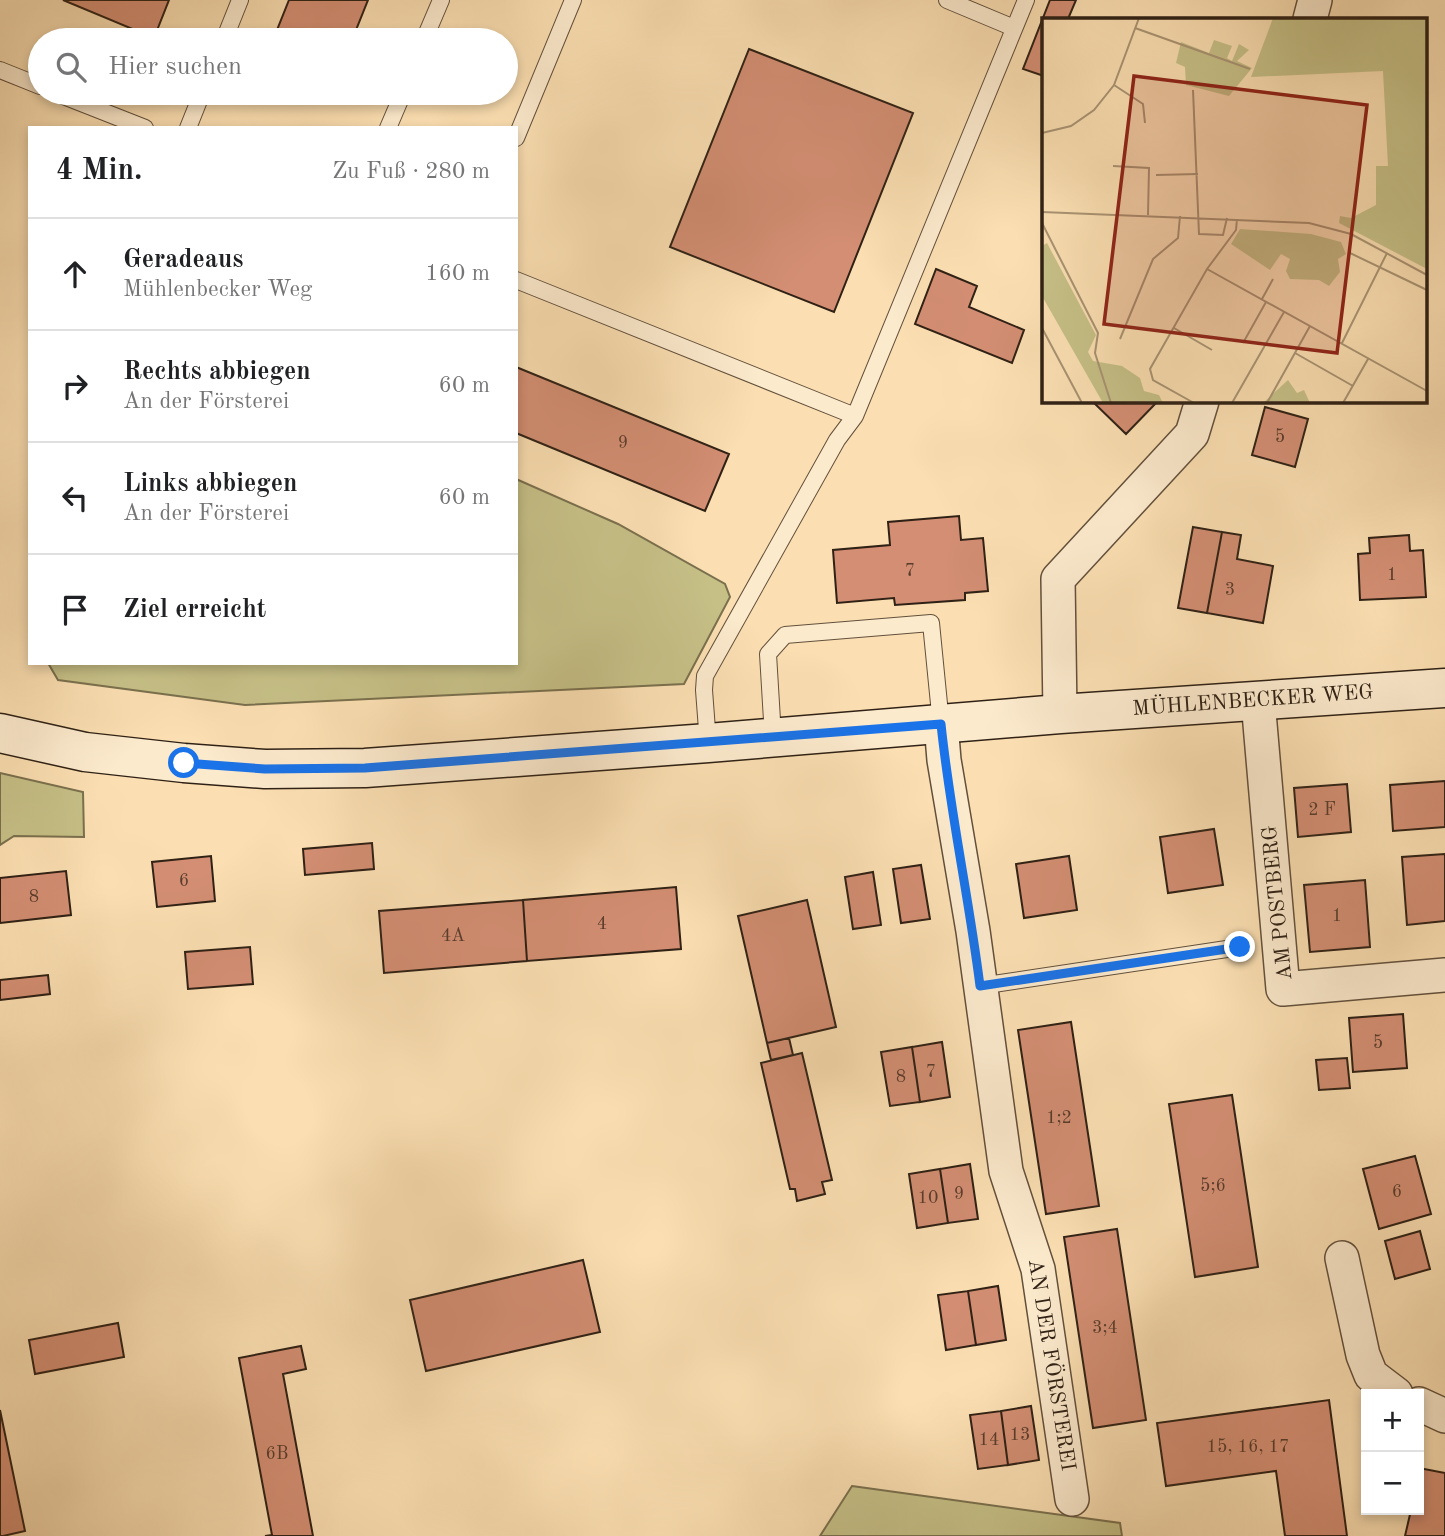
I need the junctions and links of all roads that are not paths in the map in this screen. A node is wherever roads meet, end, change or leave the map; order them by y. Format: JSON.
{"nodes":[{"id":1,"x":240,"y":0,"type":"edge"},
{"id":2,"x":441,"y":0,"type":"edge"},
{"id":3,"x":573,"y":0,"type":"edge"},
{"id":4,"x":947,"y":0,"type":"edge"},
{"id":5,"x":1026,"y":0,"type":"edge"},
{"id":6,"x":1315,"y":0,"type":"edge"},
{"id":7,"x":1310,"y":18,"type":"edge"},
{"id":8,"x":229,"y":28,"type":"edge"},
{"id":9,"x":429,"y":28,"type":"edge"},
{"id":10,"x":1014,"y":28,"type":"junction"},
{"id":11,"x":0,"y":70,"type":"edge"},
{"id":12,"x":28,"y":81,"type":"edge"},
{"id":13,"x":87,"y":105,"type":"edge"},
{"id":14,"x":197,"y":105,"type":"edge"},
{"id":15,"x":397,"y":105,"type":"edge"},
{"id":16,"x":140,"y":126,"type":"edge"},
{"id":17,"x":189,"y":126,"type":"edge"},
{"id":18,"x":389,"y":126,"type":"edge"},
{"id":19,"x":518,"y":133,"type":"edge"},
{"id":20,"x":518,"y":281,"type":"edge"},
{"id":21,"x":1202,"y":402,"type":"edge"},
{"id":22,"x":855,"y":416,"type":"junction"},
{"id":23,"x":1445,"y":688,"type":"edge"},
{"id":24,"x":1258,"y":701,"type":"junction"},
{"id":25,"x":1060,"y":714,"type":"junction"},
{"id":26,"x":941,"y":724,"type":"junction"},
{"id":27,"x":0,"y":733,"type":"edge"},
{"id":28,"x":773,"y":737,"type":"junction"},
{"id":29,"x":708,"y":743,"type":"junction"},
{"id":30,"x":1240,"y":947,"type":"dead end"},
{"id":31,"x":1445,"y":975,"type":"edge"},
{"id":32,"x":980,"y":986,"type":"junction"},
{"id":33,"x":1342,"y":1258,"type":"dead end"},
{"id":34,"x":1389,"y":1389,"type":"edge"},
{"id":35,"x":1424,"y":1407,"type":"edge"},
{"id":36,"x":1445,"y":1416,"type":"edge"},
{"id":37,"x":1072,"y":1499,"type":"dead end"}],
"edges":[{"from":1,"to":8,"type":"lane"},
{"from":2,"to":9,"type":"lane"},
{"from":3,"to":19,"type":"lane"},
{"from":4,"to":10,"type":"lane"},
{"from":5,"to":10,"type":"lane"},
{"from":6,"to":7,"type":"street"},
{"from":10,"to":22,"type":"lane"},
{"from":11,"to":12,"type":"lane"},
{"from":13,"to":16,"type":"lane"},
{"from":14,"to":17,"type":"lane"},
{"from":15,"to":18,"type":"lane"},
{"from":20,"to":22,"type":"lane"},
{"from":21,"to":25,"type":"street"},
{"from":22,"to":29,"type":"lane"},
{"from":23,"to":24,"type":"main road","name":"MÜHLENBECKER WEG"},
{"from":24,"to":25,"type":"main road","name":"MÜHLENBECKER WEG"},
{"from":24,"to":31,"type":"street","name":"AM POSTBERG"},
{"from":25,"to":26,"type":"main road","name":"MÜHLENBECKER WEG"},
{"from":26,"to":28,"type":"main road","name":"MÜHLENBECKER WEG"},
{"from":26,"to":28,"type":"lane"},
{"from":26,"to":32,"type":"street","name":"AN DER FÖRSTEREI"},
{"from":27,"to":29,"type":"main road","name":"MÜHLENBECKER WEG"},
{"from":28,"to":29,"type":"main road","name":"MÜHLENBECKER WEG"},
{"from":30,"to":32,"type":"lane"},
{"from":32,"to":37,"type":"street","name":"AN DER FÖRSTEREI"},
{"from":33,"to":34,"type":"street"},
{"from":35,"to":36,"type":"street"}]}
